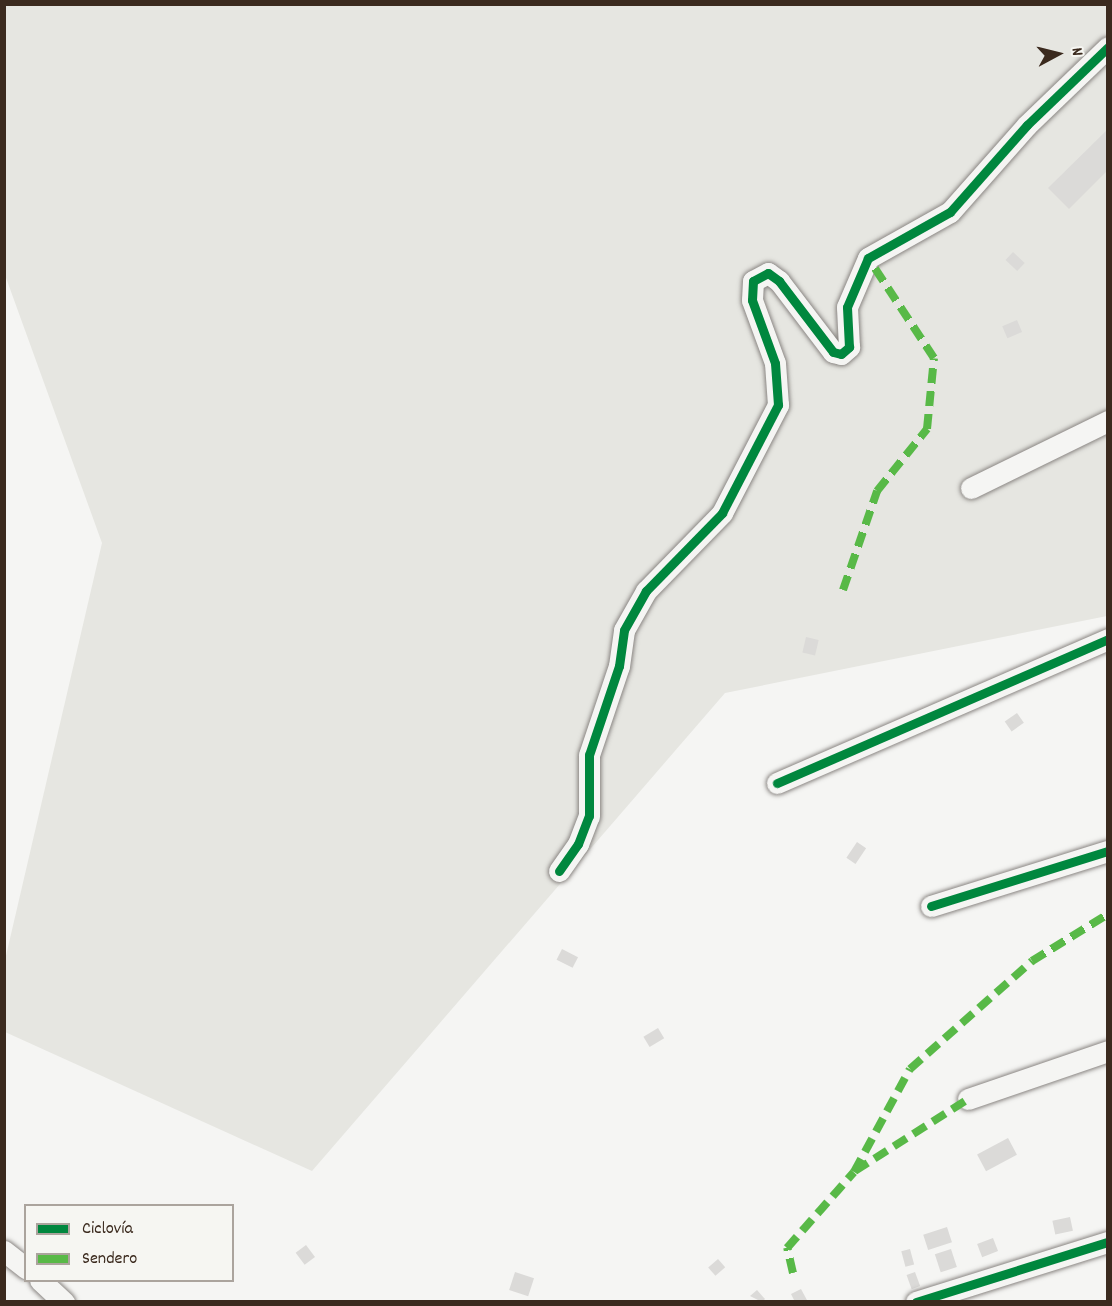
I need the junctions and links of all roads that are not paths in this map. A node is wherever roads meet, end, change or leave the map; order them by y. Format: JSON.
{"nodes":[{"id":1,"x":1107,"y":47,"type":"edge"},
{"id":2,"x":1107,"y":421,"type":"edge"},
{"id":3,"x":971,"y":488,"type":"dead end"},
{"id":4,"x":1107,"y":639,"type":"edge"},
{"id":5,"x":777,"y":783,"type":"dead end"},
{"id":6,"x":1107,"y":851,"type":"edge"},
{"id":7,"x":559,"y":871,"type":"dead end"},
{"id":8,"x":931,"y":906,"type":"dead end"},
{"id":9,"x":1107,"y":1051,"type":"edge"},
{"id":10,"x":969,"y":1099,"type":"dead end"},
{"id":11,"x":1107,"y":1242,"type":"edge"},
{"id":12,"x":4,"y":1251,"type":"edge"},
{"id":13,"x":24,"y":1266,"type":"edge"},
{"id":14,"x":41,"y":1282,"type":"edge"},
{"id":15,"x":64,"y":1302,"type":"edge"},
{"id":16,"x":916,"y":1302,"type":"edge"}],
"edges":[{"from":1,"to":7,"type":"street"},
{"from":2,"to":3,"type":"street"},
{"from":4,"to":5,"type":"street"},
{"from":6,"to":8,"type":"street"},
{"from":9,"to":10,"type":"street"},
{"from":11,"to":16,"type":"street"},
{"from":12,"to":13,"type":"street"},
{"from":14,"to":15,"type":"street"}]}
